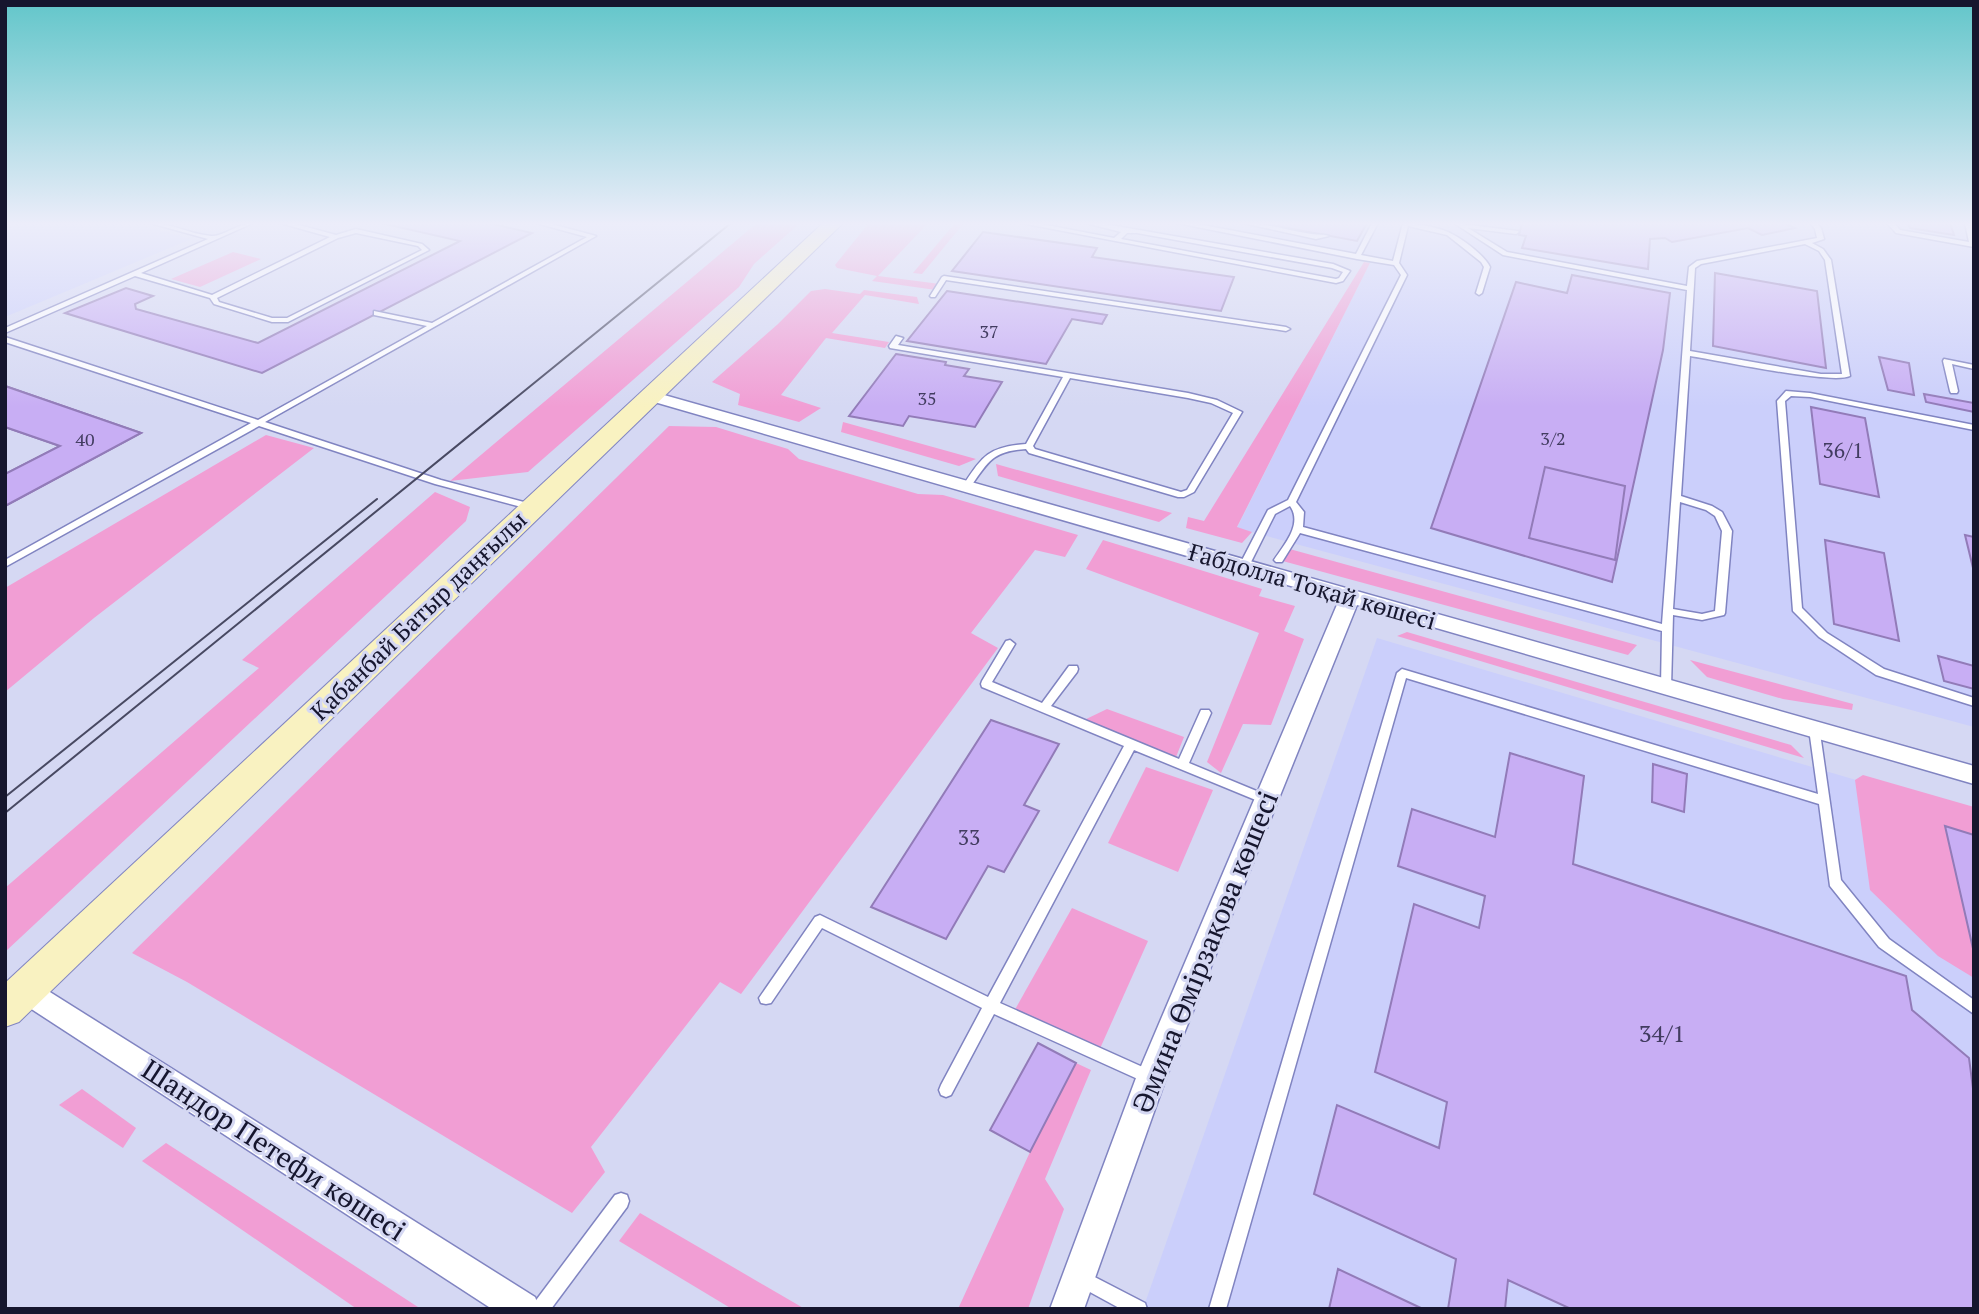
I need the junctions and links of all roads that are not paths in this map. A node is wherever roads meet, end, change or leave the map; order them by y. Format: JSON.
{"nodes":[{"id":1,"x":112,"y":284,"type":"edge"},
{"id":2,"x":169,"y":284,"type":"edge"},
{"id":3,"x":241,"y":284,"type":"edge"},
{"id":4,"x":359,"y":284,"type":"edge"},
{"id":5,"x":506,"y":284,"type":"edge"},
{"id":6,"x":769,"y":284,"type":"edge"},
{"id":7,"x":940,"y":284,"type":"edge"},
{"id":8,"x":986,"y":284,"type":"edge"},
{"id":9,"x":1399,"y":284,"type":"edge"},
{"id":10,"x":1482,"y":284,"type":"edge"},
{"id":11,"x":1666,"y":284,"type":"edge"},
{"id":12,"x":1691,"y":284,"type":"edge"},
{"id":13,"x":1832,"y":284,"type":"edge"},
{"id":14,"x":1691,"y":289,"type":"junction"},
{"id":15,"x":1479,"y":293,"type":"dead end"},
{"id":16,"x":933,"y":296,"type":"dead end"},
{"id":17,"x":213,"y":298,"type":"junction"},
{"id":18,"x":329,"y":300,"type":"junction"},
{"id":19,"x":339,"y":302,"type":"dead end"},
{"id":20,"x":377,"y":313,"type":"dead end"},
{"id":21,"x":433,"y":325,"type":"junction"},
{"id":22,"x":1286,"y":329,"type":"dead end"},
{"id":23,"x":5,"y":331,"type":"edge"},
{"id":24,"x":899,"y":338,"type":"dead end"},
{"id":25,"x":5,"y":339,"type":"edge"},
{"id":26,"x":892,"y":346,"type":"junction"},
{"id":27,"x":886,"y":353,"type":"dead end"},
{"id":28,"x":1688,"y":353,"type":"junction"},
{"id":29,"x":1974,"y":367,"type":"edge"},
{"id":30,"x":1068,"y":376,"type":"junction"},
{"id":31,"x":1954,"y":391,"type":"dead end"},
{"id":32,"x":650,"y":396,"type":"junction"},
{"id":33,"x":259,"y":422,"type":"junction"},
{"id":34,"x":1974,"y":428,"type":"edge"},
{"id":35,"x":1029,"y":446,"type":"junction"},
{"id":36,"x":966,"y":487,"type":"junction"},
{"id":37,"x":1675,"y":497,"type":"junction"},
{"id":38,"x":1292,"y":502,"type":"junction"},
{"id":39,"x":533,"y":508,"type":"junction"},
{"id":40,"x":1298,"y":529,"type":"junction"},
{"id":41,"x":1279,"y":560,"type":"dead end"},
{"id":42,"x":5,"y":564,"type":"edge"},
{"id":43,"x":1243,"y":568,"type":"junction"},
{"id":44,"x":1350,"y":598,"type":"junction"},
{"id":45,"x":1668,"y":611,"type":"junction"},
{"id":46,"x":1667,"y":629,"type":"junction"},
{"id":47,"x":1010,"y":644,"type":"dead end"},
{"id":48,"x":1073,"y":669,"type":"dead end"},
{"id":49,"x":1666,"y":687,"type":"junction"},
{"id":50,"x":1974,"y":702,"type":"edge"},
{"id":51,"x":1044,"y":708,"type":"junction"},
{"id":52,"x":1205,"y":713,"type":"dead end"},
{"id":53,"x":1815,"y":729,"type":"junction"},
{"id":54,"x":1130,"y":746,"type":"junction"},
{"id":55,"x":1182,"y":765,"type":"junction"},
{"id":56,"x":1974,"y":775,"type":"edge"},
{"id":57,"x":1267,"y":800,"type":"junction"},
{"id":58,"x":1825,"y":801,"type":"junction"},
{"id":59,"x":766,"y":998,"type":"dead end"},
{"id":60,"x":15,"y":1000,"type":"edge"},
{"id":61,"x":990,"y":1005,"type":"junction"},
{"id":62,"x":1974,"y":1008,"type":"edge"},
{"id":63,"x":1151,"y":1078,"type":"junction"},
{"id":64,"x":946,"y":1090,"type":"dead end"},
{"id":65,"x":621,"y":1201,"type":"dead end"},
{"id":66,"x":1079,"y":1277,"type":"junction"},
{"id":67,"x":523,"y":1309,"type":"edge"},
{"id":68,"x":540,"y":1309,"type":"edge"},
{"id":69,"x":1067,"y":1309,"type":"edge"},
{"id":70,"x":1139,"y":1309,"type":"edge"},
{"id":71,"x":1217,"y":1309,"type":"edge"}],
"edges":[{"from":1,"to":23,"type":"lane"},
{"from":2,"to":17,"type":"lane"},
{"from":3,"to":17,"type":"lane"},
{"from":4,"to":18,"type":"lane"},
{"from":5,"to":21,"type":"lane"},
{"from":6,"to":32,"type":"main road","name":"Қабанбай Батыр даңғылы"},
{"from":7,"to":16,"type":"lane"},
{"from":8,"to":22,"type":"lane"},
{"from":9,"to":38,"type":"lane"},
{"from":10,"to":15,"type":"lane"},
{"from":11,"to":14,"type":"lane"},
{"from":12,"to":14,"type":"lane"},
{"from":13,"to":28,"type":"lane"},
{"from":14,"to":28,"type":"lane"},
{"from":17,"to":18,"type":"lane"},
{"from":18,"to":19,"type":"lane"},
{"from":20,"to":21,"type":"lane"},
{"from":21,"to":33,"type":"lane"},
{"from":24,"to":26,"type":"lane"},
{"from":25,"to":33,"type":"lane"},
{"from":26,"to":27,"type":"lane"},
{"from":26,"to":30,"type":"lane"},
{"from":28,"to":37,"type":"lane"},
{"from":29,"to":31,"type":"lane"},
{"from":30,"to":35,"type":"lane"},
{"from":30,"to":35,"type":"lane"},
{"from":32,"to":36,"type":"street","name":"Ғабдолла Тоқай көшесі"},
{"from":32,"to":39,"type":"main road","name":"Қабанбай Батыр даңғылы"},
{"from":33,"to":39,"type":"lane"},
{"from":33,"to":42,"type":"lane"},
{"from":34,"to":50,"type":"lane"},
{"from":35,"to":36,"type":"lane"},
{"from":36,"to":43,"type":"street","name":"Ғабдолла Тоқай көшесі"},
{"from":37,"to":45,"type":"lane"},
{"from":37,"to":45,"type":"lane"},
{"from":38,"to":40,"type":"lane"},
{"from":38,"to":43,"type":"lane"},
{"from":39,"to":60,"type":"main road","name":"Қабанбай Батыр даңғылы"},
{"from":40,"to":41,"type":"lane"},
{"from":40,"to":46,"type":"lane"},
{"from":43,"to":44,"type":"street","name":"Ғабдолла Тоқай көшесі"},
{"from":44,"to":49,"type":"street","name":"Ғабдолла Тоқай көшесі"},
{"from":44,"to":57,"type":"street","name":"Әмина Өмірзақова көшесі"},
{"from":45,"to":46,"type":"lane"},
{"from":46,"to":49,"type":"lane"},
{"from":47,"to":51,"type":"lane"},
{"from":48,"to":51,"type":"lane"},
{"from":49,"to":53,"type":"street","name":"Ғабдолла Тоқай көшесі"},
{"from":51,"to":54,"type":"lane"},
{"from":52,"to":55,"type":"lane"},
{"from":53,"to":56,"type":"street","name":"Ғабдолла Тоқай көшесі"},
{"from":53,"to":58,"type":"lane"},
{"from":54,"to":55,"type":"lane"},
{"from":54,"to":61,"type":"lane"},
{"from":55,"to":57,"type":"lane"},
{"from":57,"to":63,"type":"street","name":"Әмина Өмірзақова көшесі"},
{"from":58,"to":62,"type":"lane"},
{"from":58,"to":71,"type":"lane"},
{"from":59,"to":61,"type":"lane"},
{"from":60,"to":67,"type":"street","name":"Шандор Петефи көшесі"},
{"from":61,"to":63,"type":"lane"},
{"from":61,"to":64,"type":"lane"},
{"from":63,"to":66,"type":"street","name":"Әмина Өмірзақова көшесі"},
{"from":65,"to":68,"type":"lane"},
{"from":66,"to":69,"type":"street","name":"Әмина Өмірзақова көшесі"},
{"from":66,"to":70,"type":"lane"}]}
